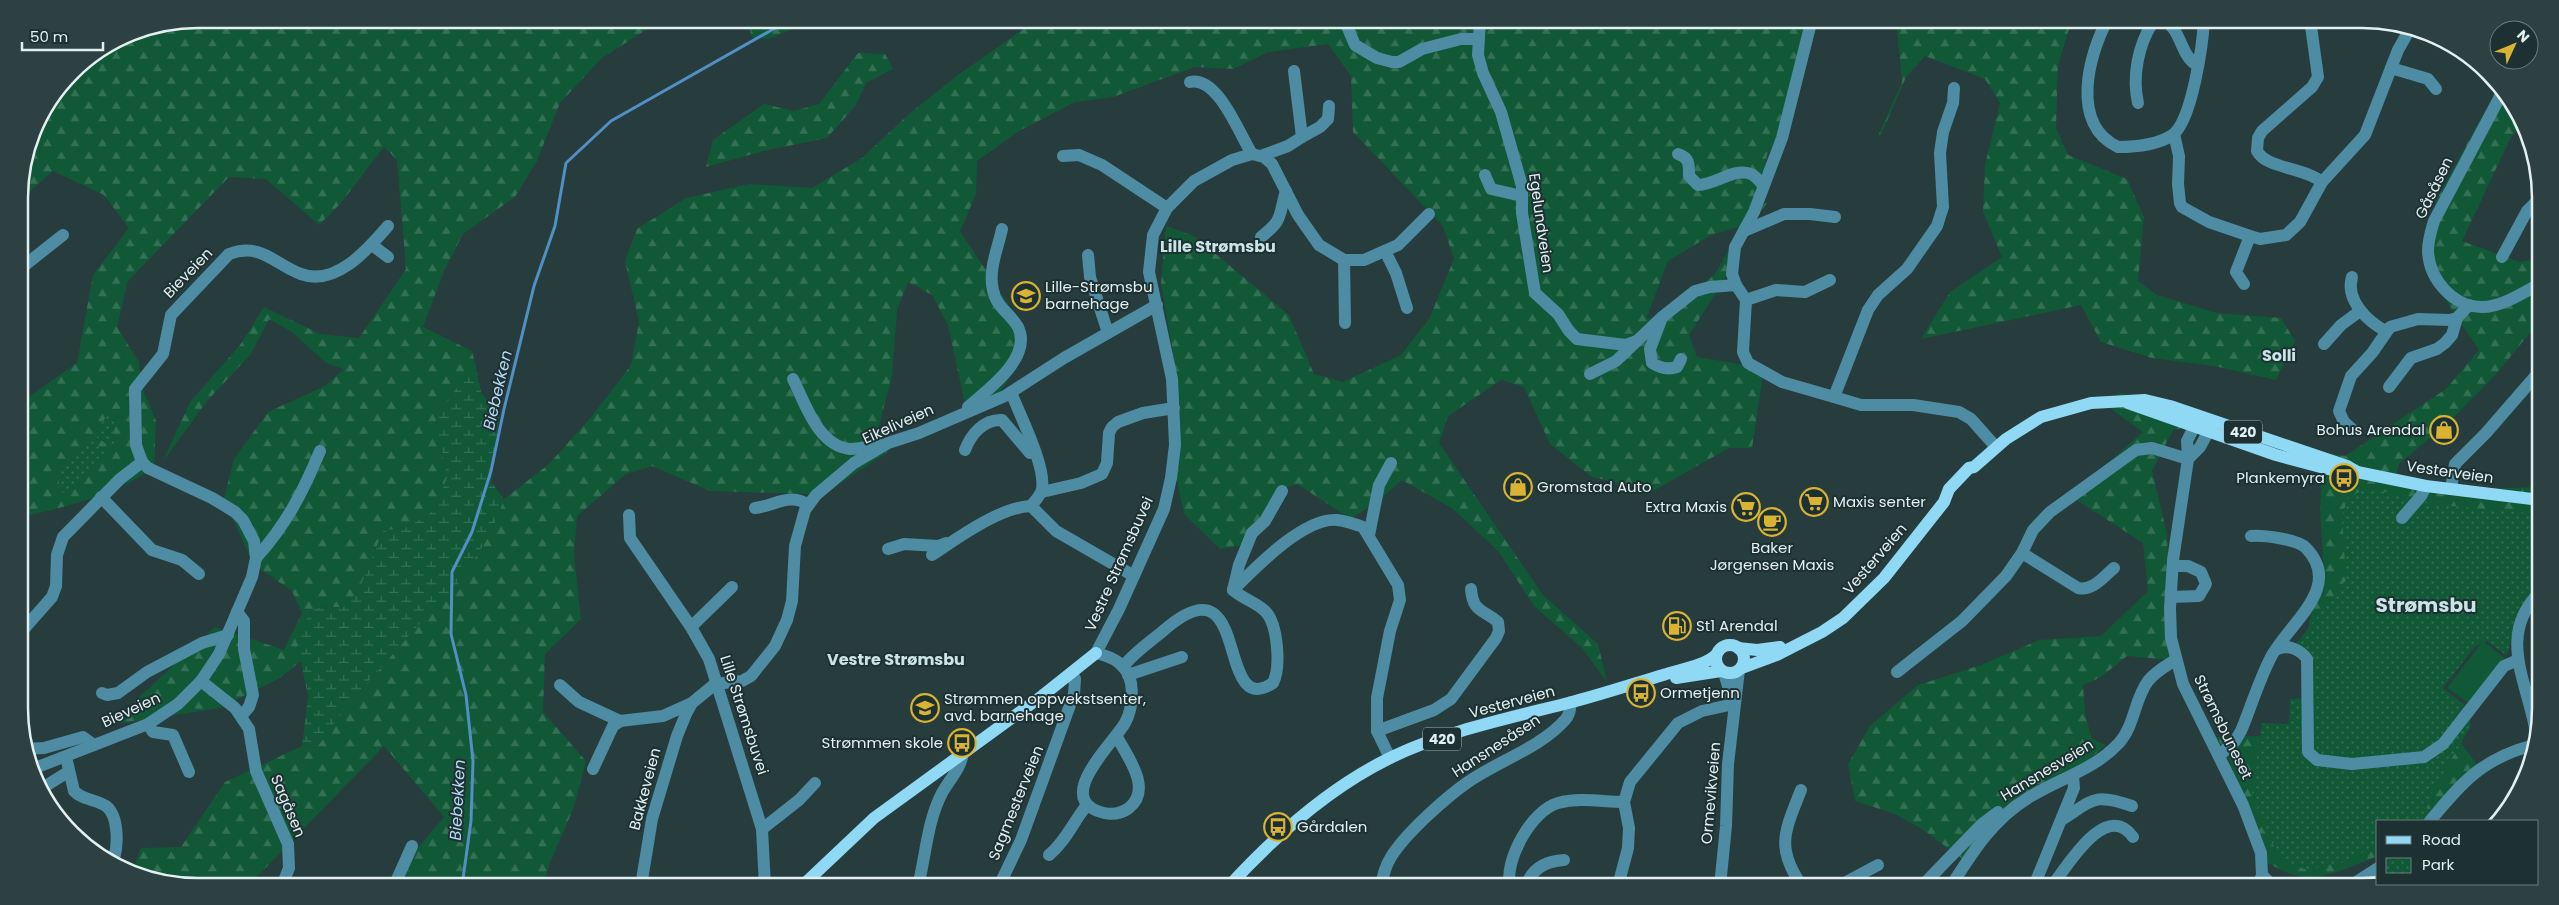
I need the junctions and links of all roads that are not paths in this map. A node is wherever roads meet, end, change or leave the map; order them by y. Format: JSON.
{"nodes":[{"id":1,"x":1348,"y":28,"type":"edge"},
{"id":2,"x":1479,"y":28,"type":"edge"},
{"id":3,"x":1810,"y":28,"type":"edge"},
{"id":4,"x":2104,"y":28,"type":"edge"},
{"id":5,"x":2150,"y":28,"type":"edge"},
{"id":6,"x":2172,"y":28,"type":"edge"},
{"id":7,"x":2204,"y":28,"type":"edge"},
{"id":8,"x":2311,"y":28,"type":"edge"},
{"id":9,"x":2407,"y":35,"type":"edge"},
{"id":10,"x":1477,"y":39,"type":"junction"},
{"id":11,"x":2197,"y":65,"type":"junction"},
{"id":12,"x":2391,"y":68,"type":"junction"},
{"id":13,"x":1294,"y":71,"type":"dead end"},
{"id":14,"x":1190,"y":82,"type":"dead end"},
{"id":15,"x":1954,"y":88,"type":"dead end"},
{"id":16,"x":2436,"y":89,"type":"dead end"},
{"id":17,"x":2499,"y":98,"type":"edge"},
{"id":18,"x":2138,"y":103,"type":"dead end"},
{"id":19,"x":1329,"y":106,"type":"dead end"},
{"id":20,"x":2174,"y":134,"type":"junction"},
{"id":21,"x":1302,"y":137,"type":"junction"},
{"id":22,"x":1678,"y":154,"type":"dead end"},
{"id":23,"x":1256,"y":155,"type":"junction"},
{"id":24,"x":1063,"y":156,"type":"dead end"},
{"id":25,"x":1485,"y":175,"type":"dead end"},
{"id":26,"x":2322,"y":182,"type":"junction"},
{"id":27,"x":1763,"y":184,"type":"junction"},
{"id":28,"x":1286,"y":191,"type":"junction"},
{"id":29,"x":1522,"y":196,"type":"junction"},
{"id":30,"x":2532,"y":206,"type":"edge"},
{"id":31,"x":1167,"y":208,"type":"junction"},
{"id":32,"x":1429,"y":214,"type":"dead end"},
{"id":33,"x":1835,"y":217,"type":"dead end"},
{"id":34,"x":388,"y":226,"type":"dead end"},
{"id":35,"x":1002,"y":229,"type":"dead end"},
{"id":36,"x":1744,"y":231,"type":"junction"},
{"id":37,"x":63,"y":235,"type":"dead end"},
{"id":38,"x":2250,"y":236,"type":"junction"},
{"id":39,"x":1261,"y":237,"type":"dead end"},
{"id":40,"x":372,"y":245,"type":"junction"},
{"id":41,"x":1385,"y":251,"type":"junction"},
{"id":42,"x":1088,"y":255,"type":"dead end"},
{"id":43,"x":388,"y":256,"type":"dead end"},
{"id":44,"x":2502,"y":257,"type":"dead end"},
{"id":45,"x":1344,"y":260,"type":"junction"},
{"id":46,"x":28,"y":262,"type":"edge"},
{"id":47,"x":2352,"y":277,"type":"dead end"},
{"id":48,"x":1830,"y":280,"type":"dead end"},
{"id":49,"x":2244,"y":284,"type":"dead end"},
{"id":50,"x":1736,"y":285,"type":"junction"},
{"id":51,"x":2532,"y":287,"type":"edge"},
{"id":52,"x":1746,"y":300,"type":"junction"},
{"id":53,"x":1157,"y":305,"type":"junction"},
{"id":54,"x":2469,"y":305,"type":"junction"},
{"id":55,"x":1407,"y":308,"type":"dead end"},
{"id":56,"x":2360,"y":312,"type":"junction"},
{"id":57,"x":1662,"y":318,"type":"junction"},
{"id":58,"x":2457,"y":318,"type":"junction"},
{"id":59,"x":1345,"y":323,"type":"dead end"},
{"id":60,"x":2386,"y":332,"type":"junction"},
{"id":61,"x":1108,"y":333,"type":"junction"},
{"id":62,"x":1637,"y":341,"type":"junction"},
{"id":63,"x":2324,"y":344,"type":"dead end"},
{"id":64,"x":1682,"y":359,"type":"dead end"},
{"id":65,"x":1590,"y":374,"type":"dead end"},
{"id":66,"x":792,"y":380,"type":"dead end"},
{"id":67,"x":2532,"y":380,"type":"edge"},
{"id":68,"x":2389,"y":387,"type":"dead end"},
{"id":69,"x":1011,"y":392,"type":"junction"},
{"id":70,"x":1834,"y":397,"type":"junction"},
{"id":71,"x":1174,"y":408,"type":"junction"},
{"id":72,"x":966,"y":411,"type":"junction"},
{"id":73,"x":2197,"y":422,"type":"junction"},
{"id":74,"x":2211,"y":427,"type":"junction"},
{"id":75,"x":2352,"y":429,"type":"dead end"},
{"id":76,"x":888,"y":443,"type":"junction"},
{"id":77,"x":1996,"y":447,"type":"junction"},
{"id":78,"x":965,"y":450,"type":"dead end"},
{"id":79,"x":320,"y":451,"type":"dead end"},
{"id":80,"x":2188,"y":459,"type":"junction"},
{"id":81,"x":142,"y":462,"type":"junction"},
{"id":82,"x":1391,"y":463,"type":"dead end"},
{"id":83,"x":1039,"y":467,"type":"junction"},
{"id":84,"x":2426,"y":486,"type":"junction"},
{"id":85,"x":2451,"y":489,"type":"junction"},
{"id":86,"x":1282,"y":491,"type":"dead end"},
{"id":87,"x":1042,"y":492,"type":"junction"},
{"id":88,"x":101,"y":498,"type":"junction"},
{"id":89,"x":2532,"y":499,"type":"edge"},
{"id":90,"x":808,"y":506,"type":"junction"},
{"id":91,"x":1031,"y":506,"type":"junction"},
{"id":92,"x":754,"y":508,"type":"dead end"},
{"id":93,"x":629,"y":515,"type":"dead end"},
{"id":94,"x":2402,"y":518,"type":"dead end"},
{"id":95,"x":1370,"y":534,"type":"junction"},
{"id":96,"x":2251,"y":536,"type":"dead end"},
{"id":97,"x":956,"y":540,"type":"junction"},
{"id":98,"x":888,"y":549,"type":"dead end"},
{"id":99,"x":2022,"y":553,"type":"junction"},
{"id":100,"x":932,"y":555,"type":"dead end"},
{"id":101,"x":256,"y":558,"type":"junction"},
{"id":102,"x":2173,"y":566,"type":"junction"},
{"id":103,"x":2114,"y":568,"type":"dead end"},
{"id":104,"x":199,"y":574,"type":"dead end"},
{"id":105,"x":1134,"y":576,"type":"junction"},
{"id":106,"x":732,"y":587,"type":"dead end"},
{"id":107,"x":1472,"y":589,"type":"dead end"},
{"id":108,"x":1233,"y":590,"type":"junction"},
{"id":109,"x":2171,"y":597,"type":"junction"},
{"id":110,"x":2532,"y":601,"type":"edge"},
{"id":111,"x":237,"y":612,"type":"junction"},
{"id":112,"x":28,"y":624,"type":"edge"},
{"id":113,"x":691,"y":627,"type":"junction"},
{"id":114,"x":228,"y":636,"type":"junction"},
{"id":115,"x":1797,"y":644,"type":"junction"},
{"id":116,"x":1738,"y":648,"type":"junction"},
{"id":117,"x":2278,"y":648,"type":"junction"},
{"id":118,"x":1096,"y":653,"type":"junction"},
{"id":119,"x":1716,"y":655,"type":"junction"},
{"id":120,"x":1182,"y":657,"type":"dead end"},
{"id":121,"x":2175,"y":660,"type":"junction"},
{"id":122,"x":2518,"y":660,"type":"junction"},
{"id":123,"x":1740,"y":669,"type":"junction"},
{"id":124,"x":1125,"y":671,"type":"junction"},
{"id":125,"x":1722,"y":672,"type":"junction"},
{"id":126,"x":1897,"y":672,"type":"dead end"},
{"id":127,"x":1072,"y":673,"type":"junction"},
{"id":128,"x":201,"y":681,"type":"junction"},
{"id":129,"x":719,"y":684,"type":"junction"},
{"id":130,"x":560,"y":685,"type":"dead end"},
{"id":131,"x":1634,"y":685,"type":"junction"},
{"id":132,"x":102,"y":693,"type":"dead end"},
{"id":133,"x":1571,"y":702,"type":"junction"},
{"id":134,"x":692,"y":703,"type":"junction"},
{"id":135,"x":1734,"y":704,"type":"junction"},
{"id":136,"x":2531,"y":714,"type":"edge"},
{"id":137,"x":242,"y":715,"type":"junction"},
{"id":138,"x":620,"y":721,"type":"junction"},
{"id":139,"x":148,"y":724,"type":"junction"},
{"id":140,"x":1377,"y":731,"type":"junction"},
{"id":141,"x":1117,"y":736,"type":"junction"},
{"id":142,"x":94,"y":745,"type":"junction"},
{"id":143,"x":2526,"y":747,"type":"edge"},
{"id":144,"x":33,"y":749,"type":"edge"},
{"id":145,"x":963,"y":752,"type":"junction"},
{"id":146,"x":2219,"y":756,"type":"junction"},
{"id":147,"x":66,"y":757,"type":"junction"},
{"id":148,"x":1390,"y":758,"type":"junction"},
{"id":149,"x":39,"y":767,"type":"edge"},
{"id":150,"x":593,"y":769,"type":"dead end"},
{"id":151,"x":68,"y":772,"type":"junction"},
{"id":152,"x":189,"y":772,"type":"dead end"},
{"id":153,"x":2073,"y":776,"type":"junction"},
{"id":154,"x":815,"y":783,"type":"dead end"},
{"id":155,"x":46,"y":785,"type":"edge"},
{"id":156,"x":1801,"y":790,"type":"dead end"},
{"id":157,"x":1624,"y":802,"type":"junction"},
{"id":158,"x":1087,"y":805,"type":"junction"},
{"id":159,"x":2017,"y":805,"type":"junction"},
{"id":160,"x":2132,"y":806,"type":"dead end"},
{"id":161,"x":2063,"y":818,"type":"junction"},
{"id":162,"x":2431,"y":820,"type":"edge"},
{"id":163,"x":762,"y":830,"type":"junction"},
{"id":164,"x":2133,"y":837,"type":"dead end"},
{"id":165,"x":412,"y":846,"type":"dead end"},
{"id":166,"x":1048,"y":855,"type":"dead end"},
{"id":167,"x":115,"y":856,"type":"edge"},
{"id":168,"x":1564,"y":860,"type":"dead end"},
{"id":169,"x":1878,"y":865,"type":"dead end"},
{"id":170,"x":2376,"y":869,"type":"edge"},
{"id":171,"x":1383,"y":877,"type":"edge"},
{"id":172,"x":1510,"y":877,"type":"edge"},
{"id":173,"x":1531,"y":877,"type":"edge"},
{"id":174,"x":1620,"y":877,"type":"edge"},
{"id":175,"x":1721,"y":877,"type":"edge"},
{"id":176,"x":1796,"y":877,"type":"edge"},
{"id":177,"x":1855,"y":877,"type":"edge"},
{"id":178,"x":1931,"y":877,"type":"edge"},
{"id":179,"x":1957,"y":877,"type":"edge"},
{"id":180,"x":2038,"y":877,"type":"edge"},
{"id":181,"x":2059,"y":877,"type":"edge"},
{"id":182,"x":2260,"y":877,"type":"edge"},
{"id":183,"x":2364,"y":877,"type":"edge"},
{"id":184,"x":285,"y":878,"type":"edge"},
{"id":185,"x":398,"y":878,"type":"edge"},
{"id":186,"x":642,"y":878,"type":"edge"},
{"id":187,"x":765,"y":878,"type":"edge"},
{"id":188,"x":811,"y":878,"type":"edge"},
{"id":189,"x":920,"y":878,"type":"edge"},
{"id":190,"x":1003,"y":878,"type":"edge"},
{"id":191,"x":1237,"y":878,"type":"edge"}],
"edges":[{"from":1,"to":10,"type":"street"},
{"from":2,"to":10,"type":"street","name":"Egelundveien"},
{"from":3,"to":27,"type":"street"},
{"from":4,"to":20,"type":"street"},
{"from":5,"to":18,"type":"street"},
{"from":6,"to":11,"type":"street"},
{"from":7,"to":11,"type":"street"},
{"from":8,"to":26,"type":"street"},
{"from":9,"to":12,"type":"street"},
{"from":10,"to":29,"type":"street","name":"Egelundveien"},
{"from":11,"to":20,"type":"street"},
{"from":12,"to":16,"type":"street"},
{"from":12,"to":26,"type":"street"},
{"from":13,"to":21,"type":"street"},
{"from":14,"to":23,"type":"street"},
{"from":15,"to":70,"type":"street"},
{"from":17,"to":54,"type":"street","name":"Gåsåsen"},
{"from":19,"to":21,"type":"street","name":"Vestre Strømsbuvei"},
{"from":20,"to":38,"type":"street"},
{"from":21,"to":23,"type":"street","name":"Vestre Strømsbuvei"},
{"from":22,"to":27,"type":"street"},
{"from":23,"to":28,"type":"street"},
{"from":23,"to":31,"type":"street","name":"Vestre Strømsbuvei"},
{"from":24,"to":31,"type":"street"},
{"from":25,"to":29,"type":"street"},
{"from":26,"to":38,"type":"street"},
{"from":27,"to":36,"type":"street"},
{"from":28,"to":39,"type":"street"},
{"from":28,"to":45,"type":"street"},
{"from":29,"to":62,"type":"street","name":"Egelundveien"},
{"from":30,"to":44,"type":"street"},
{"from":31,"to":53,"type":"street","name":"Vestre Strømsbuvei"},
{"from":32,"to":41,"type":"street"},
{"from":33,"to":36,"type":"street"},
{"from":34,"to":40,"type":"street","name":"Bieveien"},
{"from":35,"to":72,"type":"street","name":"Eikeliveien"},
{"from":36,"to":50,"type":"street"},
{"from":37,"to":46,"type":"street"},
{"from":38,"to":49,"type":"street"},
{"from":40,"to":43,"type":"street"},
{"from":40,"to":81,"type":"street","name":"Bieveien"},
{"from":41,"to":45,"type":"street"},
{"from":41,"to":55,"type":"street"},
{"from":42,"to":61,"type":"street"},
{"from":45,"to":59,"type":"street"},
{"from":47,"to":56,"type":"street"},
{"from":48,"to":52,"type":"street"},
{"from":50,"to":52,"type":"street"},
{"from":50,"to":57,"type":"street"},
{"from":51,"to":54,"type":"street","name":"Gåsåsen"},
{"from":52,"to":70,"type":"street"},
{"from":53,"to":61,"type":"street","name":"Eikeliveien"},
{"from":53,"to":71,"type":"street","name":"Vestre Strømsbuvei"},
{"from":54,"to":58,"type":"street"},
{"from":56,"to":60,"type":"street"},
{"from":56,"to":63,"type":"street"},
{"from":57,"to":62,"type":"street"},
{"from":57,"to":64,"type":"street"},
{"from":58,"to":60,"type":"street"},
{"from":58,"to":68,"type":"street"},
{"from":60,"to":75,"type":"street"},
{"from":61,"to":69,"type":"street","name":"Eikeliveien"},
{"from":62,"to":65,"type":"street"},
{"from":66,"to":76,"type":"street"},
{"from":67,"to":85,"type":"street"},
{"from":69,"to":72,"type":"street","name":"Eikeliveien"},
{"from":69,"to":83,"type":"street"},
{"from":70,"to":77,"type":"street"},
{"from":71,"to":87,"type":"street"},
{"from":71,"to":105,"type":"street","name":"Vestre Strømsbuvei"},
{"from":72,"to":76,"type":"street","name":"Eikeliveien"},
{"from":73,"to":74,"type":"main road","name":"Vesterveien","number":"420"},
{"from":73,"to":77,"type":"main road","name":"Vesterveien","number":"420"},
{"from":73,"to":80,"type":"street","name":"Strømsbuneset"},
{"from":74,"to":80,"type":"street"},
{"from":74,"to":84,"type":"main road","name":"Vesterveien","number":"420"},
{"from":76,"to":90,"type":"street","name":"Eikeliveien"},
{"from":77,"to":115,"type":"main road","name":"Vesterveien","number":"420"},
{"from":78,"to":83,"type":"street"},
{"from":79,"to":101,"type":"street","name":"Bieveien"},
{"from":80,"to":99,"type":"street"},
{"from":80,"to":102,"type":"street","name":"Strømsbuneset"},
{"from":81,"to":88,"type":"street"},
{"from":81,"to":101,"type":"street","name":"Bieveien"},
{"from":82,"to":95,"type":"street"},
{"from":83,"to":87,"type":"street"},
{"from":84,"to":85,"type":"main road","name":"Vesterveien","number":"420"},
{"from":84,"to":94,"type":"street"},
{"from":85,"to":89,"type":"main road","name":"Vesterveien","number":"420"},
{"from":86,"to":108,"type":"street"},
{"from":87,"to":91,"type":"street"},
{"from":88,"to":104,"type":"street"},
{"from":88,"to":112,"type":"street"},
{"from":90,"to":92,"type":"street"},
{"from":90,"to":129,"type":"street","name":"Eikeliveien"},
{"from":91,"to":97,"type":"street"},
{"from":91,"to":105,"type":"street"},
{"from":93,"to":113,"type":"street","name":"Lille Strømsbuvei"},
{"from":95,"to":108,"type":"street"},
{"from":95,"to":140,"type":"street"},
{"from":96,"to":117,"type":"street"},
{"from":97,"to":98,"type":"street"},
{"from":97,"to":100,"type":"street"},
{"from":99,"to":103,"type":"street"},
{"from":99,"to":126,"type":"street"},
{"from":101,"to":111,"type":"street","name":"Bieveien"},
{"from":102,"to":109,"type":"street","name":"Strømsbuneset"},
{"from":102,"to":109,"type":"street"},
{"from":105,"to":118,"type":"street","name":"Vestre Strømsbuvei"},
{"from":106,"to":113,"type":"street"},
{"from":107,"to":140,"type":"street"},
{"from":108,"to":124,"type":"street"},
{"from":109,"to":121,"type":"street","name":"Strømsbuneset"},
{"from":110,"to":122,"type":"street"},
{"from":111,"to":114,"type":"street","name":"Bieveien"},
{"from":111,"to":137,"type":"street"},
{"from":113,"to":129,"type":"street","name":"Lille Strømsbuvei"},
{"from":114,"to":128,"type":"street","name":"Bieveien"},
{"from":114,"to":132,"type":"street"},
{"from":115,"to":116,"type":"main road","name":"Vesterveien","number":"420"},
{"from":115,"to":123,"type":"main road","name":"Vesterveien","number":"420"},
{"from":116,"to":119,"type":"main road","number":"420"},
{"from":116,"to":123,"type":"main road"},
{"from":117,"to":122,"type":"street"},
{"from":117,"to":146,"type":"street"},
{"from":118,"to":124,"type":"street"},
{"from":118,"to":127,"type":"main road","name":"Vestre Strømsbuvei"},
{"from":119,"to":125,"type":"main road"},
{"from":119,"to":131,"type":"main road","name":"Vesterveien","number":"420"},
{"from":120,"to":124,"type":"street"},
{"from":121,"to":146,"type":"street","name":"Strømsbuneset"},
{"from":121,"to":153,"type":"street","name":"Hansnesveien"},
{"from":122,"to":136,"type":"street"},
{"from":123,"to":125,"type":"main road","number":"420"},
{"from":123,"to":135,"type":"street","name":"Ormevikveien"},
{"from":124,"to":141,"type":"street"},
{"from":125,"to":131,"type":"main road","name":"Vesterveien","number":"420"},
{"from":125,"to":135,"type":"street","name":"Ormevikveien"},
{"from":127,"to":145,"type":"main road","name":"Vestre Strømsbuvei"},
{"from":127,"to":190,"type":"street","name":"Sagmesterveien"},
{"from":128,"to":137,"type":"street"},
{"from":128,"to":139,"type":"street","name":"Bieveien"},
{"from":129,"to":134,"type":"street","name":"Bakkeveien"},
{"from":129,"to":163,"type":"street","name":"Lille Strømsbuvei"},
{"from":130,"to":138,"type":"street"},
{"from":131,"to":133,"type":"main road","name":"Vesterveien","number":"420"},
{"from":133,"to":148,"type":"main road","name":"Vesterveien","number":"420"},
{"from":133,"to":171,"type":"street","name":"Hansnesåsen"},
{"from":134,"to":138,"type":"street","name":"Bakkeveien"},
{"from":134,"to":186,"type":"street","name":"Bakkeveien"},
{"from":135,"to":157,"type":"street"},
{"from":135,"to":175,"type":"street","name":"Ormevikveien"},
{"from":137,"to":184,"type":"street","name":"Sagåsen"},
{"from":138,"to":150,"type":"street"},
{"from":139,"to":142,"type":"street","name":"Bieveien"},
{"from":139,"to":152,"type":"street"},
{"from":140,"to":148,"type":"street"},
{"from":141,"to":158,"type":"street"},
{"from":141,"to":158,"type":"street"},
{"from":142,"to":144,"type":"street"},
{"from":142,"to":147,"type":"street","name":"Bieveien"},
{"from":143,"to":162,"type":"street"},
{"from":145,"to":188,"type":"main road","name":"Vestre Strømsbuvei"},
{"from":145,"to":189,"type":"street"},
{"from":146,"to":182,"type":"street","name":"Strømsbuneset"},
{"from":147,"to":149,"type":"street","name":"Bieveien"},
{"from":147,"to":151,"type":"street"},
{"from":148,"to":191,"type":"main road","name":"Vesterveien","number":"420"},
{"from":151,"to":155,"type":"street"},
{"from":151,"to":167,"type":"street"},
{"from":153,"to":159,"type":"street","name":"Hansnesveien"},
{"from":153,"to":161,"type":"street"},
{"from":154,"to":163,"type":"street"},
{"from":156,"to":176,"type":"street"},
{"from":157,"to":172,"type":"street"},
{"from":157,"to":174,"type":"street"},
{"from":158,"to":166,"type":"street"},
{"from":159,"to":178,"type":"street"},
{"from":159,"to":179,"type":"street","name":"Hansnesveien"},
{"from":160,"to":161,"type":"street"},
{"from":161,"to":180,"type":"street"},
{"from":163,"to":187,"type":"street","name":"Lille Strømsbuvei"},
{"from":164,"to":181,"type":"street"},
{"from":165,"to":185,"type":"street"},
{"from":168,"to":173,"type":"street"},
{"from":169,"to":177,"type":"street"},
{"from":170,"to":183,"type":"street"}]}
